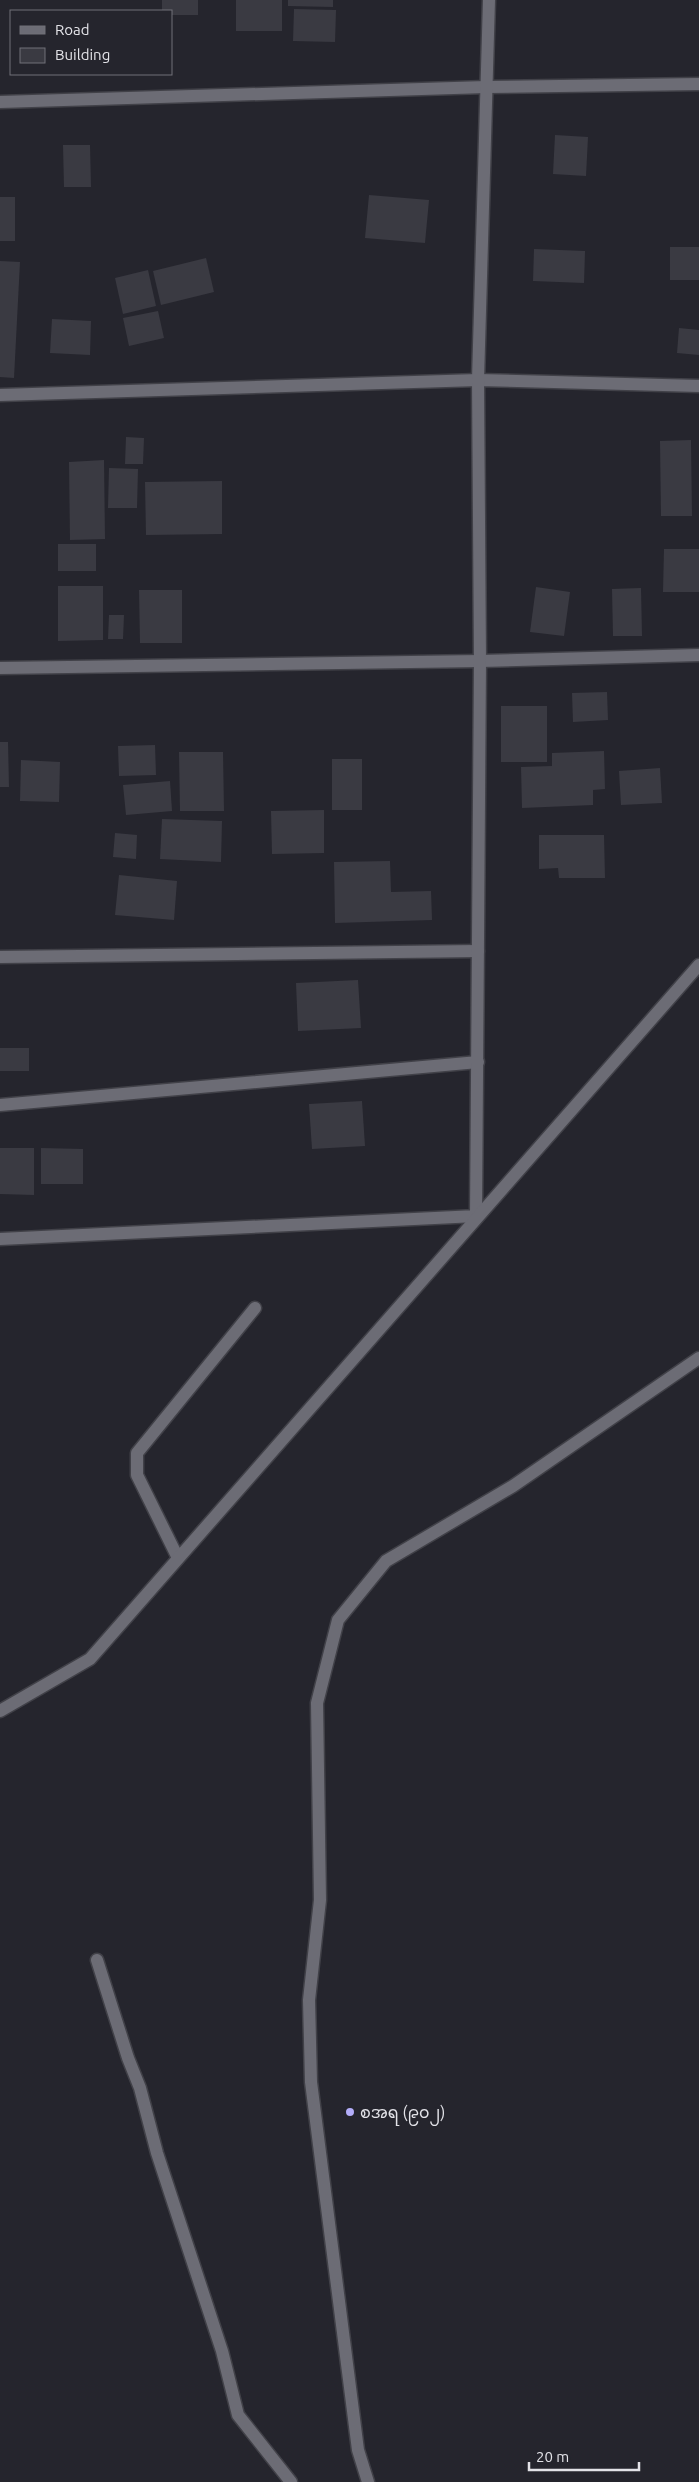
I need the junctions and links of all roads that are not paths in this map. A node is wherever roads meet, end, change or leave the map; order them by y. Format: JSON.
{"nodes":[{"id":1,"x":489,"y":0,"type":"edge"},
{"id":2,"x":699,"y":84,"type":"edge"},
{"id":3,"x":486,"y":87,"type":"junction"},
{"id":4,"x":0,"y":102,"type":"edge"},
{"id":5,"x":478,"y":380,"type":"junction"},
{"id":6,"x":699,"y":386,"type":"edge"},
{"id":7,"x":0,"y":395,"type":"edge"},
{"id":8,"x":699,"y":655,"type":"edge"},
{"id":9,"x":480,"y":662,"type":"junction"},
{"id":10,"x":0,"y":668,"type":"edge"},
{"id":11,"x":478,"y":951,"type":"junction"},
{"id":12,"x":0,"y":957,"type":"edge"},
{"id":13,"x":699,"y":965,"type":"edge"},
{"id":14,"x":478,"y":1062,"type":"junction"},
{"id":15,"x":0,"y":1105,"type":"edge"},
{"id":16,"x":476,"y":1216,"type":"junction"},
{"id":17,"x":0,"y":1239,"type":"edge"},
{"id":18,"x":255,"y":1308,"type":"dead end"},
{"id":19,"x":699,"y":1358,"type":"edge"},
{"id":20,"x":178,"y":1558,"type":"junction"},
{"id":21,"x":0,"y":1711,"type":"edge"},
{"id":22,"x":97,"y":1960,"type":"dead end"},
{"id":23,"x":291,"y":2482,"type":"edge"},
{"id":24,"x":368,"y":2482,"type":"edge"}],
"edges":[{"from":1,"to":3,"type":"street"},
{"from":2,"to":3,"type":"street"},
{"from":3,"to":4,"type":"street"},
{"from":3,"to":5,"type":"street"},
{"from":5,"to":6,"type":"street"},
{"from":5,"to":7,"type":"street"},
{"from":5,"to":9,"type":"street"},
{"from":8,"to":9,"type":"street"},
{"from":9,"to":10,"type":"street"},
{"from":9,"to":11,"type":"street"},
{"from":11,"to":12,"type":"street"},
{"from":11,"to":14,"type":"street"},
{"from":13,"to":16,"type":"street"},
{"from":14,"to":15,"type":"street"},
{"from":14,"to":16,"type":"street"},
{"from":16,"to":17,"type":"street"},
{"from":16,"to":20,"type":"street"},
{"from":18,"to":20,"type":"street"},
{"from":19,"to":24,"type":"street"},
{"from":20,"to":21,"type":"street"},
{"from":22,"to":23,"type":"street"}]}
